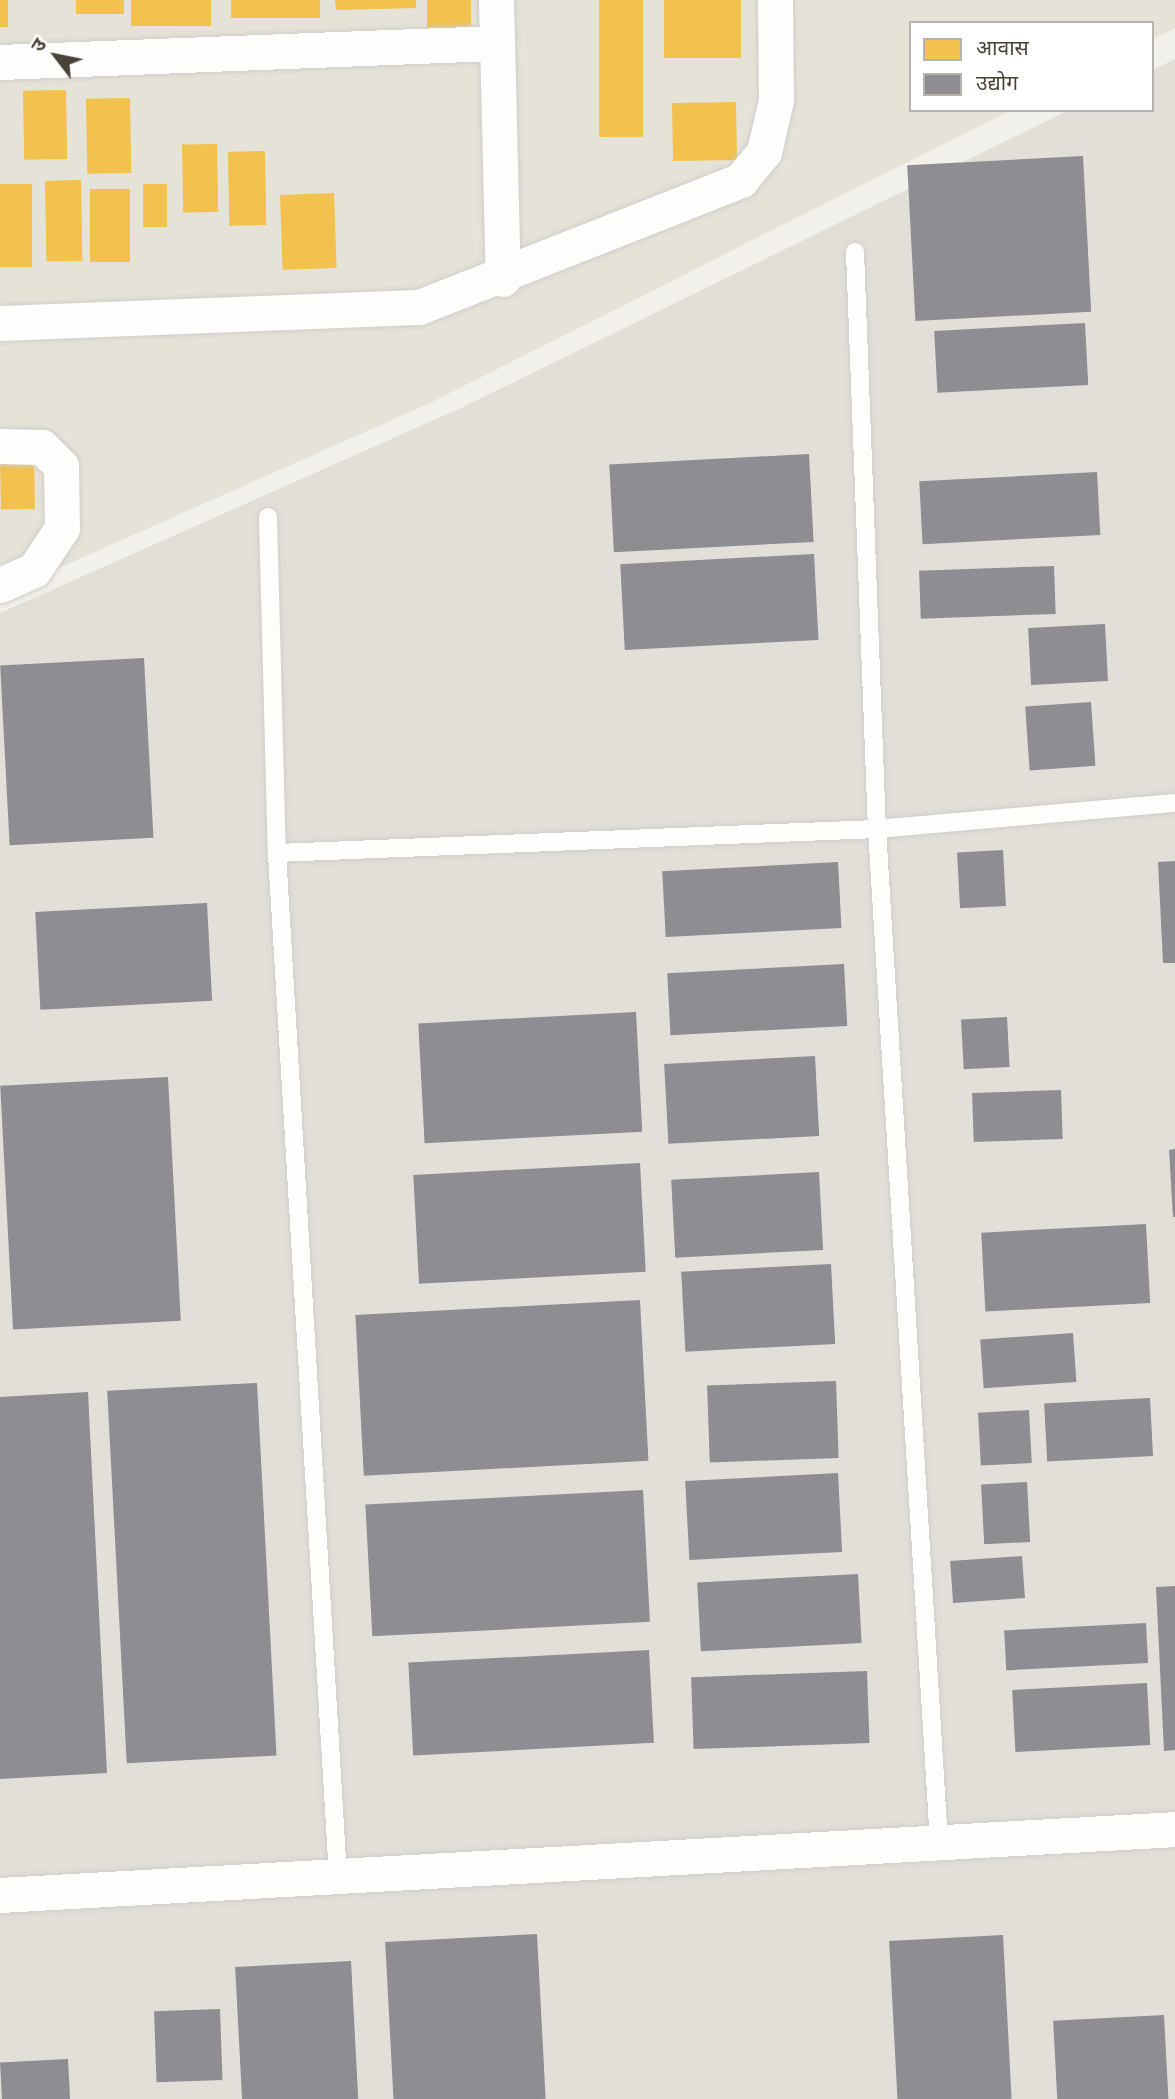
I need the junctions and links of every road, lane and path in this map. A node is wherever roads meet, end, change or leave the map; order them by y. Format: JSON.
{"nodes":[{"id":1,"x":496,"y":0,"type":"edge"},
{"id":2,"x":775,"y":0,"type":"edge"},
{"id":3,"x":496,"y":43,"type":"junction"},
{"id":4,"x":0,"y":62,"type":"edge"},
{"id":5,"x":855,"y":252,"type":"dead end"},
{"id":6,"x":503,"y":279,"type":"junction"},
{"id":7,"x":0,"y":323,"type":"edge"},
{"id":8,"x":0,"y":446,"type":"edge"},
{"id":9,"x":268,"y":517,"type":"dead end"},
{"id":10,"x":0,"y":584,"type":"edge"},
{"id":11,"x":1175,"y":803,"type":"edge"},
{"id":12,"x":877,"y":829,"type":"junction"},
{"id":13,"x":277,"y":853,"type":"junction"},
{"id":14,"x":1175,"y":1829,"type":"edge"},
{"id":15,"x":939,"y":1843,"type":"junction"},
{"id":16,"x":338,"y":1878,"type":"junction"},
{"id":17,"x":0,"y":1895,"type":"edge"}],
"edges":[{"from":1,"to":3,"type":"street"},
{"from":2,"to":6,"type":"street"},
{"from":3,"to":4,"type":"street"},
{"from":3,"to":6,"type":"street"},
{"from":5,"to":12,"type":"lane"},
{"from":6,"to":7,"type":"street"},
{"from":8,"to":10,"type":"street"},
{"from":9,"to":13,"type":"lane"},
{"from":11,"to":12,"type":"lane"},
{"from":12,"to":13,"type":"lane"},
{"from":12,"to":15,"type":"lane"},
{"from":13,"to":16,"type":"lane"},
{"from":14,"to":15,"type":"street"},
{"from":15,"to":16,"type":"street"},
{"from":16,"to":17,"type":"street"}]}
